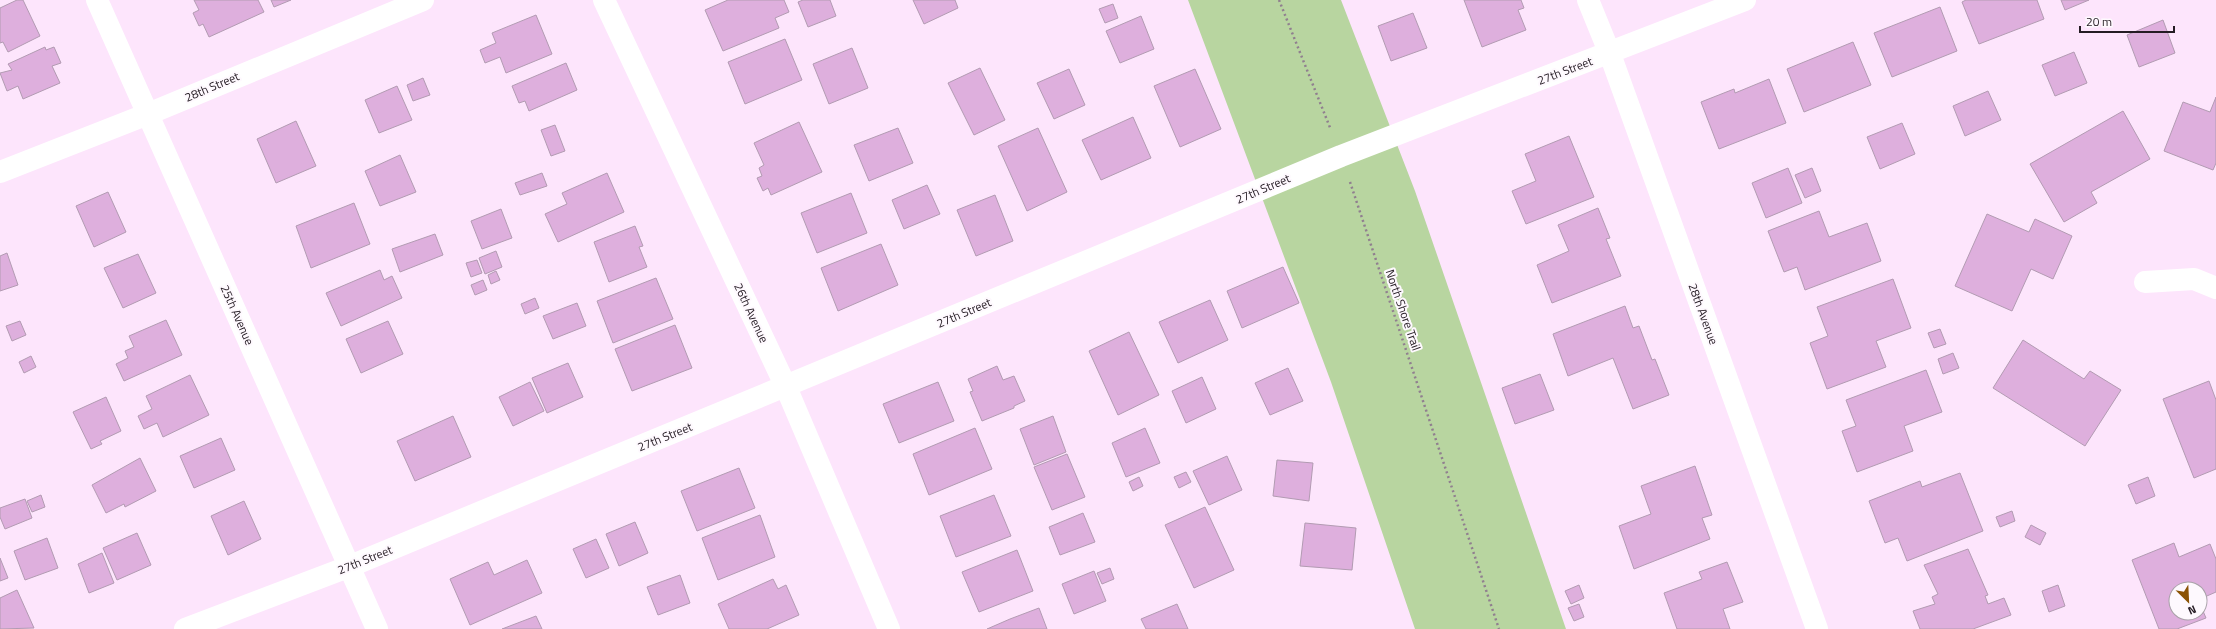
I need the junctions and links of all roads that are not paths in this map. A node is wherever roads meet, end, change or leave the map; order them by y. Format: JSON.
{"nodes":[{"id":1,"x":97,"y":0,"type":"edge"},
{"id":2,"x":423,"y":0,"type":"edge"},
{"id":3,"x":604,"y":0,"type":"edge"},
{"id":4,"x":1588,"y":0,"type":"edge"},
{"id":5,"x":1745,"y":0,"type":"edge"},
{"id":6,"x":1610,"y":54,"type":"junction"},
{"id":7,"x":148,"y":114,"type":"junction"},
{"id":8,"x":0,"y":172,"type":"edge"},
{"id":9,"x":2145,"y":282,"type":"dead end"},
{"id":10,"x":2216,"y":288,"type":"edge"},
{"id":11,"x":786,"y":388,"type":"junction"},
{"id":12,"x":348,"y":567,"type":"junction"},
{"id":13,"x":185,"y":629,"type":"edge"},
{"id":14,"x":377,"y":629,"type":"edge"},
{"id":15,"x":889,"y":629,"type":"edge"},
{"id":16,"x":1817,"y":629,"type":"edge"}],
"edges":[{"from":1,"to":7,"type":"street","name":"25th Avenue"},
{"from":2,"to":7,"type":"street","name":"28th Street"},
{"from":3,"to":11,"type":"street","name":"26th Avenue"},
{"from":4,"to":6,"type":"street","name":"28th Avenue"},
{"from":5,"to":6,"type":"street","name":"27th Street"},
{"from":6,"to":11,"type":"street","name":"27th Street"},
{"from":6,"to":16,"type":"street","name":"28th Avenue"},
{"from":7,"to":8,"type":"street","name":"28th Street"},
{"from":7,"to":12,"type":"street","name":"25th Avenue"},
{"from":9,"to":10,"type":"street"},
{"from":11,"to":12,"type":"street","name":"27th Street"},
{"from":11,"to":15,"type":"street","name":"26th Avenue"},
{"from":12,"to":13,"type":"street","name":"27th Street"},
{"from":12,"to":14,"type":"street","name":"25th Avenue"}]}
